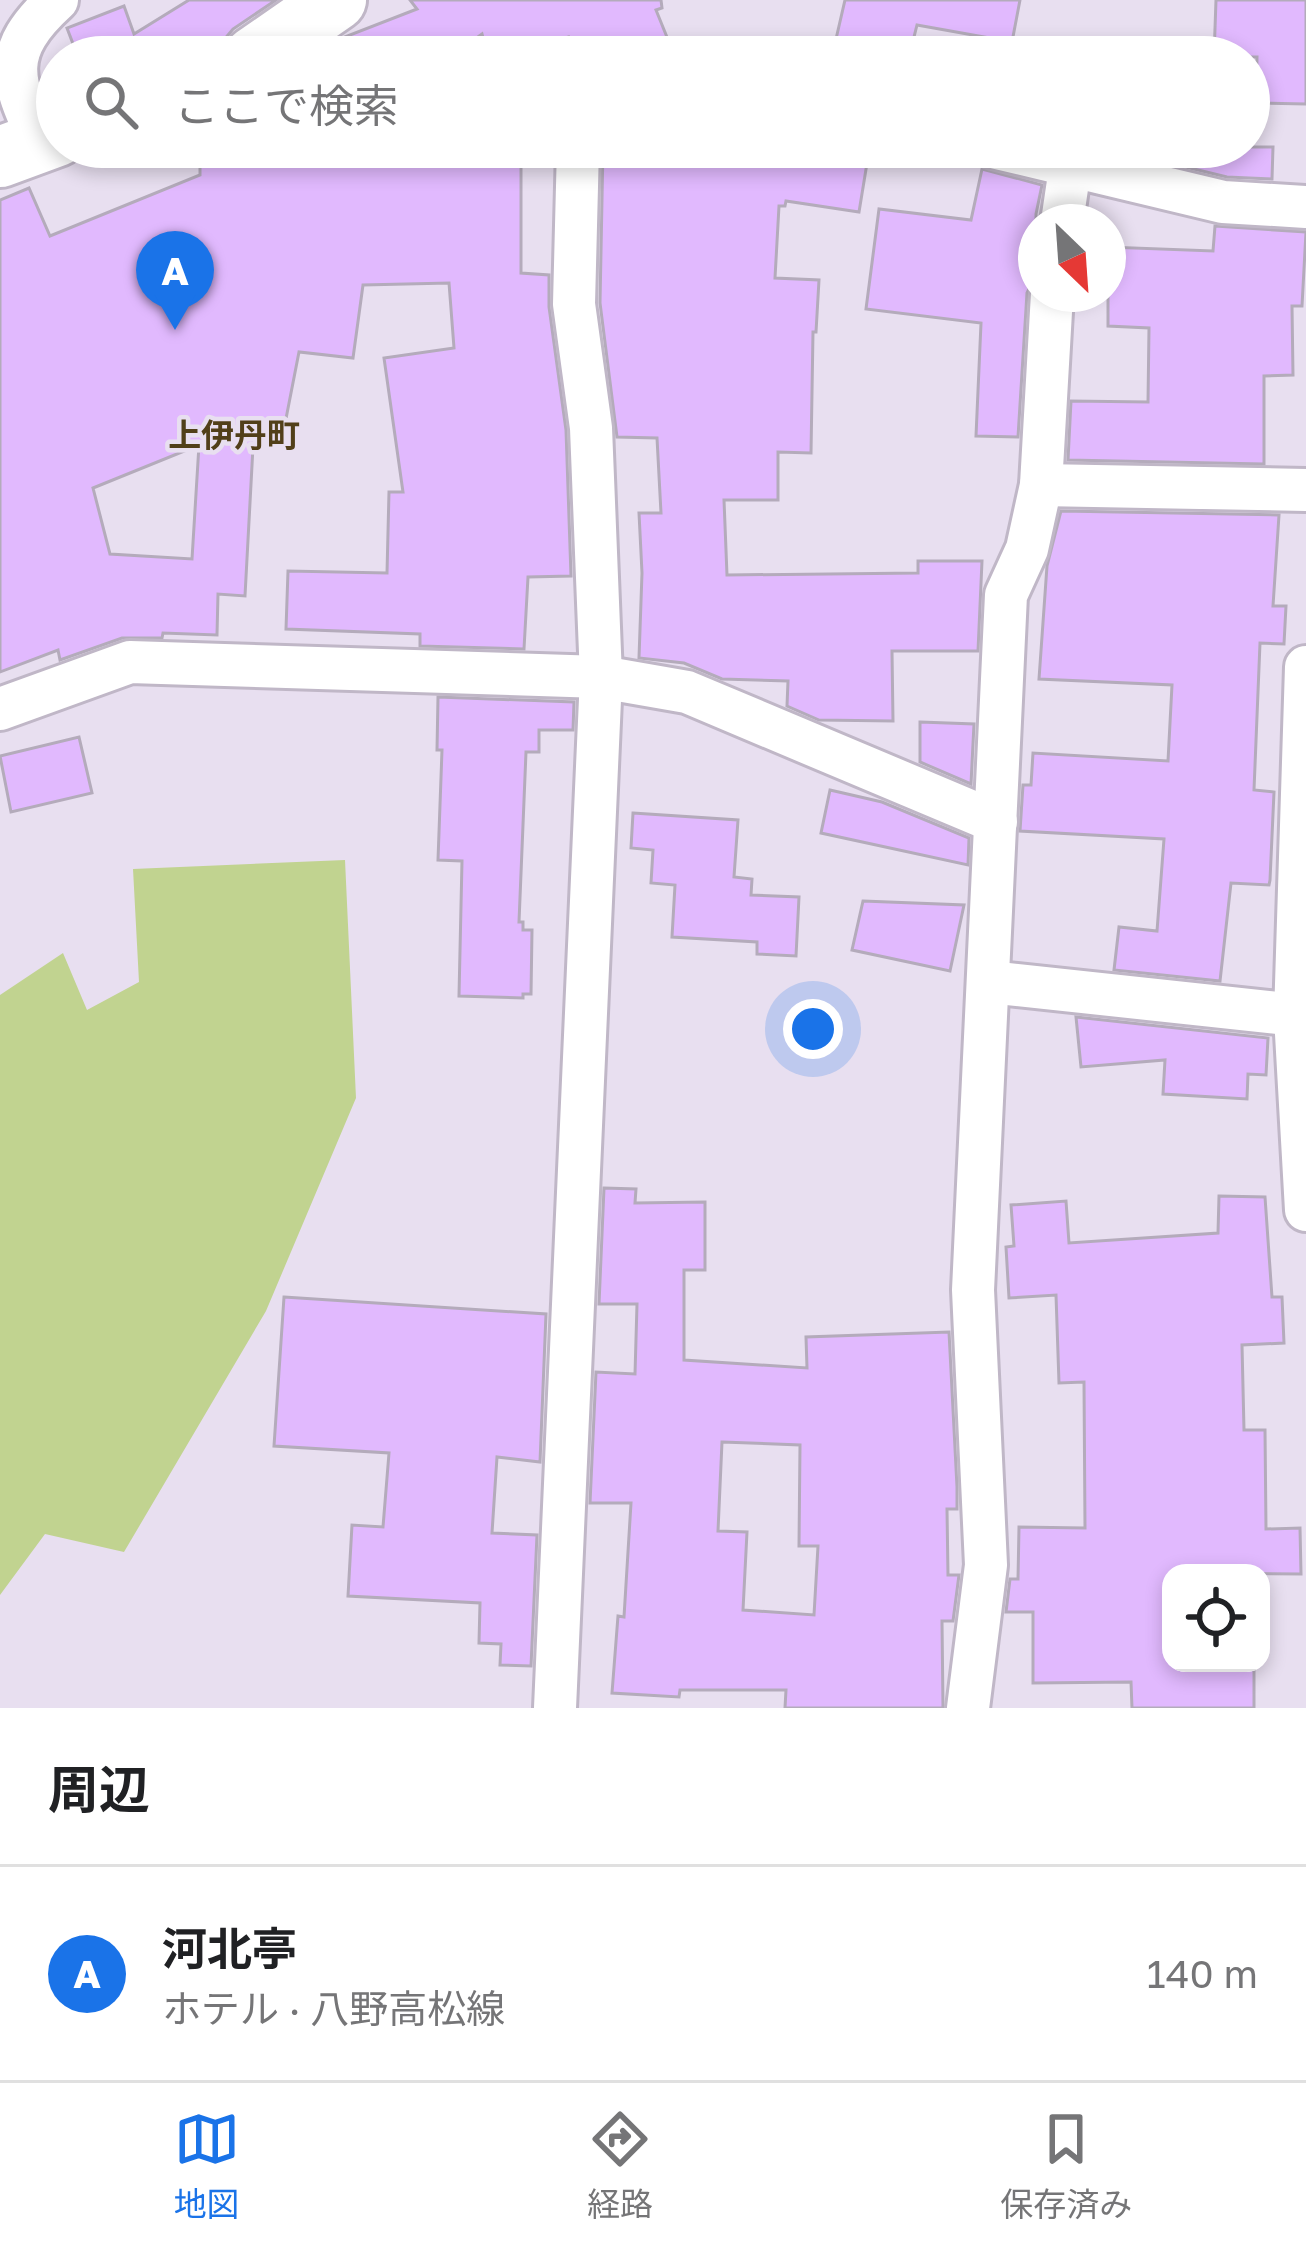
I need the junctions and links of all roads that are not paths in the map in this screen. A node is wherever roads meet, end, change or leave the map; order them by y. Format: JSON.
{"nodes":[{"id":1,"x":57,"y":0,"type":"edge"},
{"id":2,"x":336,"y":0,"type":"edge"},
{"id":3,"x":284,"y":36,"type":"edge"},
{"id":4,"x":32,"y":145,"type":"edge"},
{"id":5,"x":577,"y":168,"type":"edge"},
{"id":6,"x":1070,"y":168,"type":"joint"},
{"id":7,"x":1065,"y":204,"type":"edge"},
{"id":8,"x":1306,"y":207,"type":"edge"},
{"id":9,"x":1051,"y":312,"type":"edge"},
{"id":10,"x":1041,"y":485,"type":"junction"},
{"id":11,"x":1306,"y":490,"type":"edge"},
{"id":12,"x":1306,"y":667,"type":"edge"},
{"id":13,"x":601,"y":677,"type":"junction"},
{"id":14,"x":0,"y":709,"type":"edge"},
{"id":15,"x":996,"y":822,"type":"junction"},
{"id":16,"x":989,"y":982,"type":"junction"},
{"id":17,"x":1301,"y":1016,"type":"edge"},
{"id":18,"x":1306,"y":1210,"type":"edge"},
{"id":19,"x":556,"y":1708,"type":"edge"},
{"id":20,"x":968,"y":1708,"type":"edge"}],
"edges":[{"from":1,"to":4,"type":"street"},
{"from":2,"to":3,"type":"main road"},
{"from":5,"to":13,"type":"street"},
{"from":6,"to":7,"type":"street"},
{"from":6,"to":8,"type":"street"},
{"from":9,"to":10,"type":"street"},
{"from":10,"to":11,"type":"street"},
{"from":10,"to":15,"type":"street"},
{"from":12,"to":17,"type":"street"},
{"from":13,"to":14,"type":"street"},
{"from":13,"to":15,"type":"street"},
{"from":13,"to":19,"type":"street"},
{"from":15,"to":16,"type":"street"},
{"from":16,"to":17,"type":"street"},
{"from":16,"to":20,"type":"street"},
{"from":17,"to":18,"type":"street"}]}
